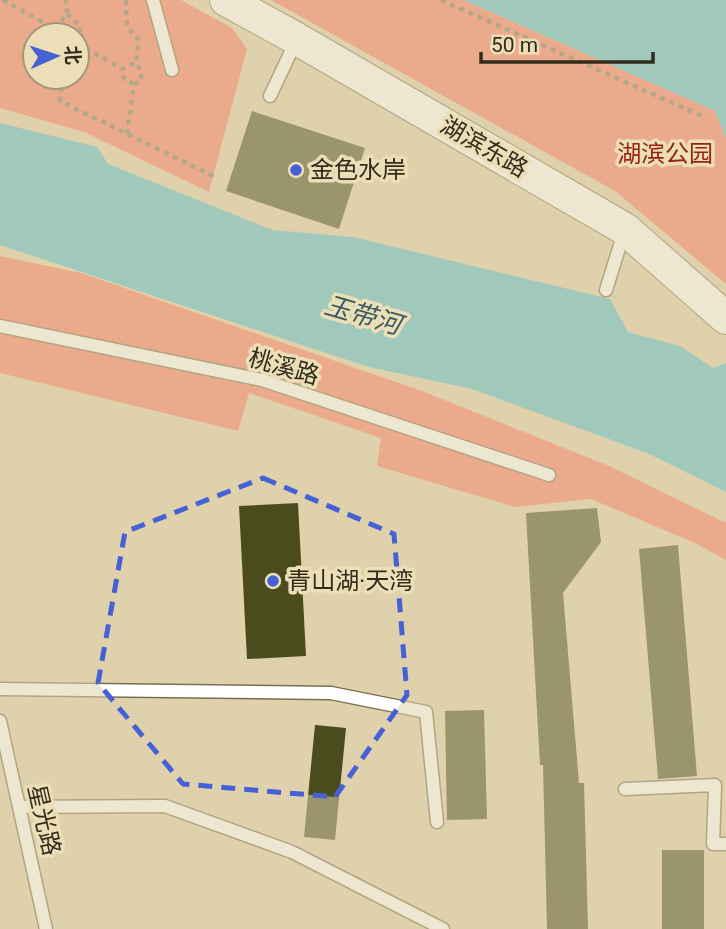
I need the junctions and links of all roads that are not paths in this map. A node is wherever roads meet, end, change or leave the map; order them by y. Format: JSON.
{"nodes":[{"id":1,"x":153,"y":0,"type":"edge"},
{"id":2,"x":226,"y":0,"type":"edge"},
{"id":3,"x":297,"y":39,"type":"junction"},
{"id":4,"x":172,"y":69,"type":"dead end"},
{"id":5,"x":270,"y":96,"type":"dead end"},
{"id":6,"x":625,"y":229,"type":"junction"},
{"id":7,"x":606,"y":290,"type":"dead end"},
{"id":8,"x":726,"y":318,"type":"edge"},
{"id":9,"x":0,"y":326,"type":"edge"},
{"id":10,"x":548,"y":475,"type":"dead end"},
{"id":11,"x":0,"y":689,"type":"edge"},
{"id":12,"x":0,"y":721,"type":"edge"},
{"id":13,"x":625,"y":789,"type":"dead end"},
{"id":14,"x":19,"y":807,"type":"junction"},
{"id":15,"x":437,"y":822,"type":"dead end"},
{"id":16,"x":726,"y":844,"type":"edge"},
{"id":17,"x":46,"y":929,"type":"edge"},
{"id":18,"x":443,"y":929,"type":"edge"}],
"edges":[{"from":1,"to":4,"type":"lane"},
{"from":2,"to":3,"type":"street","name":"湖滨东路"},
{"from":3,"to":5,"type":"lane"},
{"from":3,"to":6,"type":"street","name":"湖滨东路"},
{"from":6,"to":7,"type":"lane"},
{"from":6,"to":8,"type":"street","name":"湖滨东路"},
{"from":9,"to":10,"type":"lane","name":"桃溪路"},
{"from":11,"to":15,"type":"lane"},
{"from":12,"to":14,"type":"lane","name":"星光路"},
{"from":13,"to":16,"type":"lane"},
{"from":14,"to":17,"type":"lane","name":"星光路"},
{"from":14,"to":18,"type":"lane"}]}
